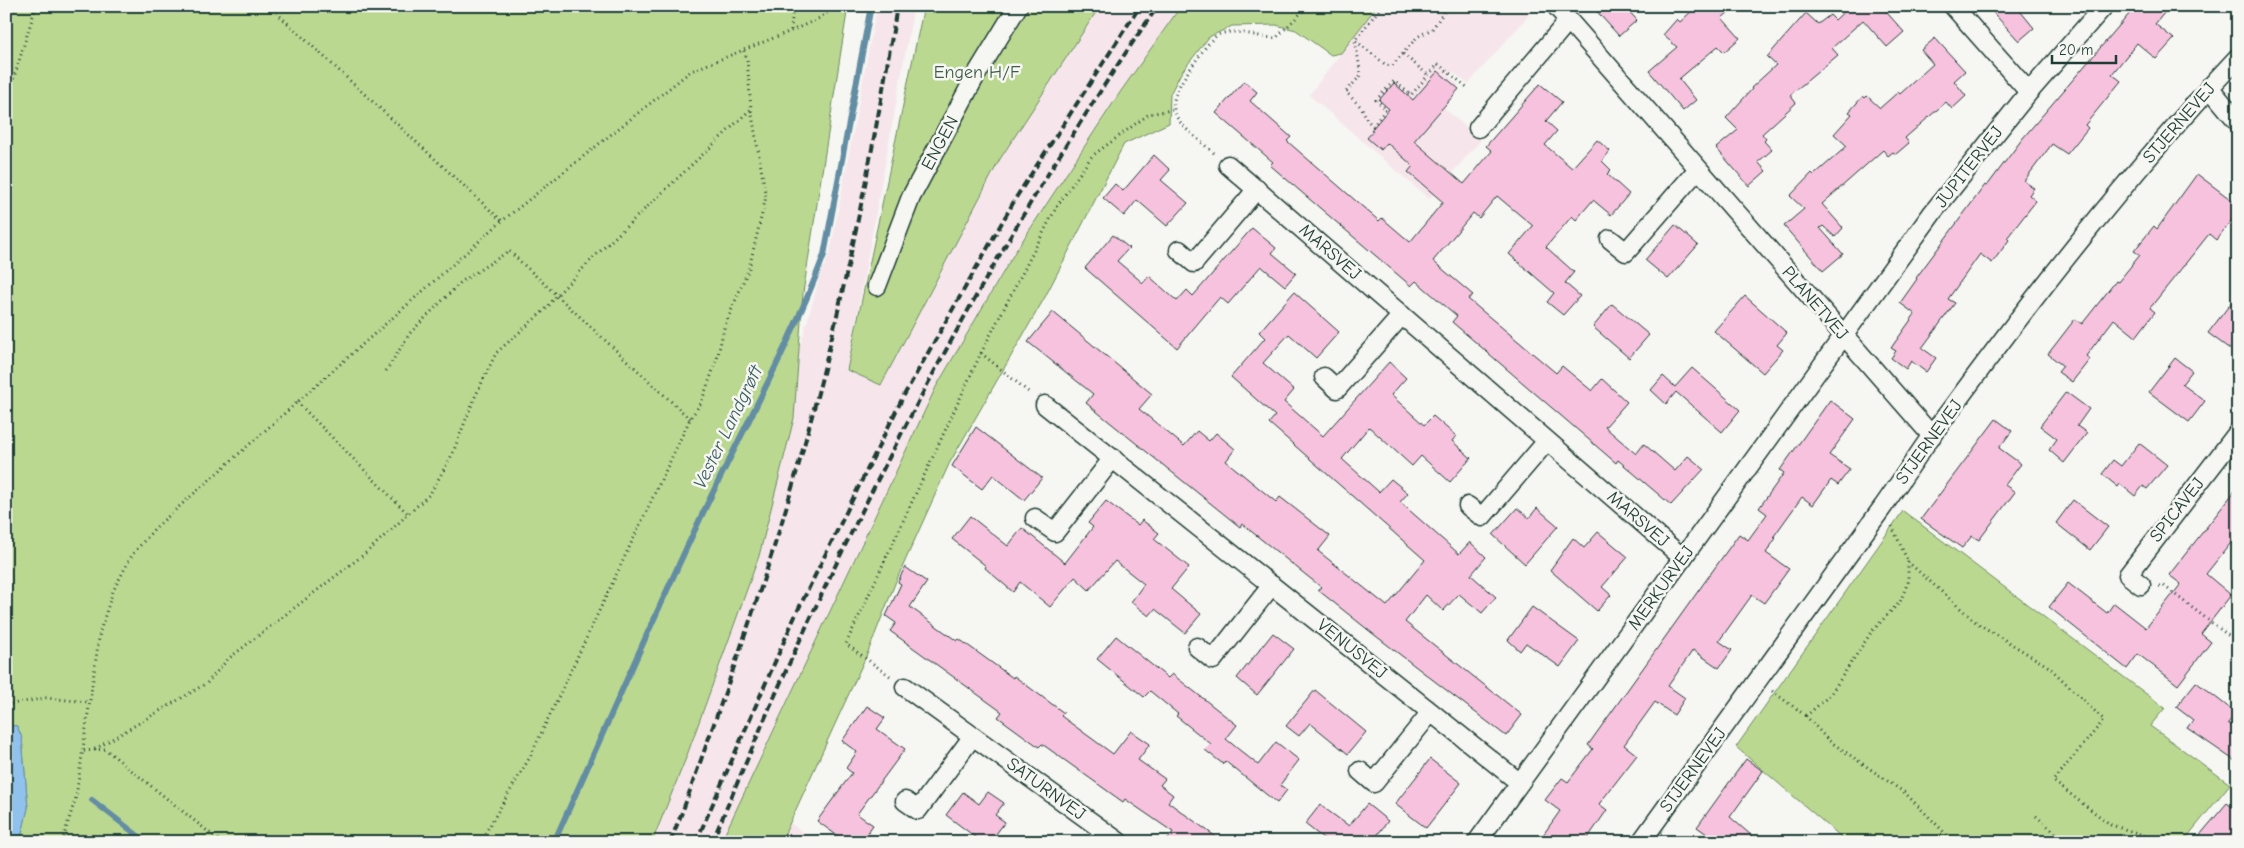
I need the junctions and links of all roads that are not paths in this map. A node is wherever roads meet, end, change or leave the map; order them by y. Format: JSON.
{"nodes":[{"id":1,"x":1018,"y":6,"type":"edge"},
{"id":2,"x":1556,"y":6,"type":"edge"},
{"id":3,"x":1953,"y":6,"type":"edge"},
{"id":4,"x":2104,"y":6,"type":"edge"},
{"id":5,"x":1568,"y":21,"type":"junction"},
{"id":6,"x":2238,"y":57,"type":"edge"},
{"id":7,"x":2209,"y":87,"type":"junction"},
{"id":8,"x":2029,"y":92,"type":"junction"},
{"id":9,"x":2238,"y":122,"type":"edge"},
{"id":10,"x":1478,"y":128,"type":"dead end"},
{"id":11,"x":1228,"y":165,"type":"road end"},
{"id":12,"x":1698,"y":169,"type":"junction"},
{"id":13,"x":1257,"y":189,"type":"junction"},
{"id":14,"x":1610,"y":239,"type":"dead end"},
{"id":15,"x":1179,"y":250,"type":"dead end"},
{"id":16,"x":877,"y":286,"type":"dead end"},
{"id":17,"x":1402,"y":315,"type":"junction"},
{"id":18,"x":1842,"y":334,"type":"junction"},
{"id":19,"x":1324,"y":376,"type":"dead end"},
{"id":20,"x":1045,"y":405,"type":"road end"},
{"id":21,"x":2238,"y":432,"type":"edge"},
{"id":22,"x":1932,"y":436,"type":"junction"},
{"id":23,"x":1547,"y":441,"type":"junction"},
{"id":24,"x":1113,"y":458,"type":"junction"},
{"id":25,"x":1468,"y":506,"type":"dead end"},
{"id":26,"x":1035,"y":518,"type":"dead end"},
{"id":27,"x":1683,"y":558,"type":"junction"},
{"id":28,"x":1272,"y":585,"type":"junction"},
{"id":29,"x":2141,"y":585,"type":"road end"},
{"id":30,"x":1197,"y":647,"type":"dead end"},
{"id":31,"x":905,"y":687,"type":"road end"},
{"id":32,"x":1431,"y":712,"type":"junction"},
{"id":33,"x":973,"y":736,"type":"junction"},
{"id":34,"x":1360,"y":771,"type":"dead end"},
{"id":35,"x":1520,"y":783,"type":"junction"},
{"id":36,"x":905,"y":801,"type":"dead end"},
{"id":37,"x":1642,"y":841,"type":"edge"},
{"id":38,"x":1119,"y":842,"type":"edge"},
{"id":39,"x":1477,"y":842,"type":"edge"}],
"edges":[{"from":1,"to":16,"type":"street","name":"ENGEN"},
{"from":2,"to":5,"type":"street","name":"PLANETVEJ"},
{"from":3,"to":8,"type":"street"},
{"from":4,"to":8,"type":"street","name":"JUPITERVEJ"},
{"from":5,"to":10,"type":"street"},
{"from":5,"to":12,"type":"street","name":"PLANETVEJ"},
{"from":6,"to":7,"type":"street","name":"STJERNEVEJ"},
{"from":7,"to":9,"type":"street"},
{"from":7,"to":22,"type":"street","name":"STJERNEVEJ"},
{"from":8,"to":18,"type":"street","name":"JUPITERVEJ"},
{"from":11,"to":13,"type":"street","name":"MARSVEJ"},
{"from":12,"to":14,"type":"street"},
{"from":12,"to":18,"type":"street","name":"PLANETVEJ"},
{"from":13,"to":15,"type":"street"},
{"from":13,"to":17,"type":"street","name":"MARSVEJ"},
{"from":17,"to":19,"type":"street"},
{"from":17,"to":23,"type":"street","name":"MARSVEJ"},
{"from":18,"to":22,"type":"street","name":"PLANETVEJ"},
{"from":18,"to":27,"type":"street","name":"MERKURVEJ"},
{"from":20,"to":24,"type":"street","name":"VENUSVEJ"},
{"from":21,"to":29,"type":"street","name":"SPICAVEJ"},
{"from":22,"to":37,"type":"street","name":"STJERNEVEJ"},
{"from":23,"to":25,"type":"street"},
{"from":23,"to":27,"type":"street","name":"MARSVEJ"},
{"from":24,"to":26,"type":"street"},
{"from":24,"to":28,"type":"street","name":"VENUSVEJ"},
{"from":27,"to":35,"type":"street","name":"MERKURVEJ"},
{"from":28,"to":30,"type":"street"},
{"from":28,"to":32,"type":"street","name":"VENUSVEJ"},
{"from":31,"to":33,"type":"street","name":"SATURNVEJ"},
{"from":32,"to":34,"type":"street"},
{"from":32,"to":35,"type":"street","name":"VENUSVEJ"},
{"from":33,"to":36,"type":"street"},
{"from":33,"to":38,"type":"street","name":"SATURNVEJ"},
{"from":35,"to":39,"type":"street","name":"MERKURVEJ"}]}
